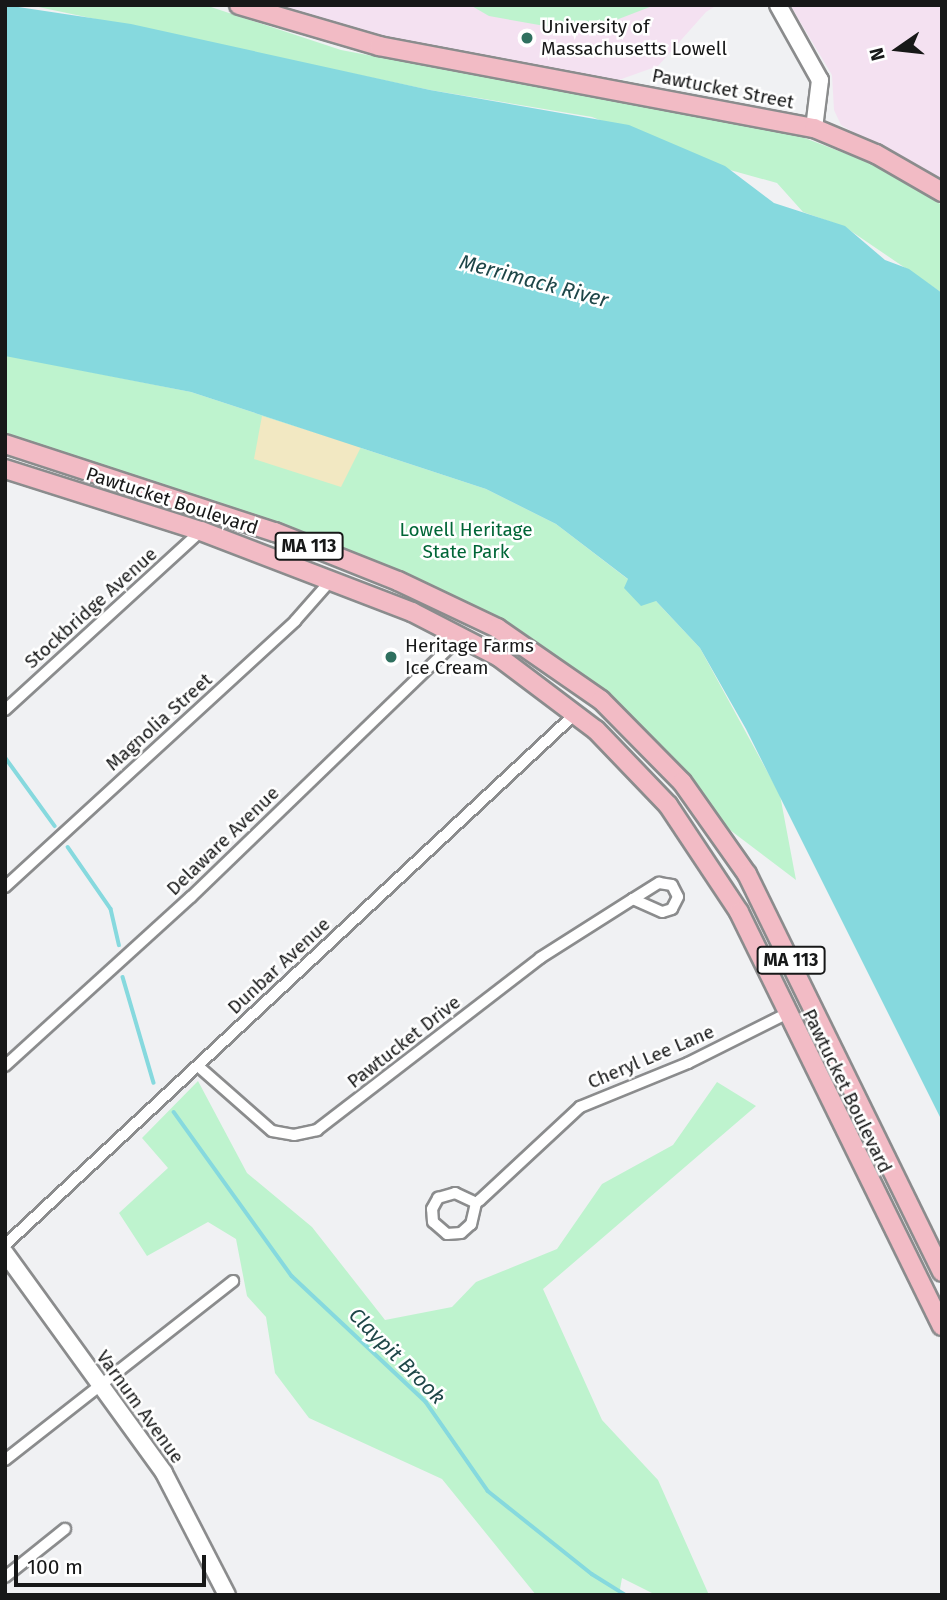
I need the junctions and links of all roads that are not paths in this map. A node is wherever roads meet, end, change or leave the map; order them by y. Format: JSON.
{"nodes":[{"id":1,"x":239,"y":5,"type":"edge"},
{"id":2,"x":778,"y":5,"type":"edge"},
{"id":3,"x":814,"y":128,"type":"junction"},
{"id":4,"x":942,"y":192,"type":"edge"},
{"id":5,"x":5,"y":444,"type":"edge"},
{"id":6,"x":5,"y":469,"type":"edge"},
{"id":7,"x":201,"y":531,"type":"junction"},
{"id":8,"x":332,"y":579,"type":"junction"},
{"id":9,"x":461,"y":636,"type":"junction"},
{"id":10,"x":5,"y":710,"type":"edge"},
{"id":11,"x":576,"y":713,"type":"junction"},
{"id":12,"x":5,"y":887,"type":"edge"},
{"id":13,"x":633,"y":899,"type":"dead end"},
{"id":14,"x":786,"y":1014,"type":"junction"},
{"id":15,"x":5,"y":1066,"type":"edge"},
{"id":16,"x":198,"y":1066,"type":"junction"},
{"id":17,"x":476,"y":1203,"type":"junction"},
{"id":18,"x":5,"y":1245,"type":"edge"},
{"id":19,"x":5,"y":1253,"type":"edge"},
{"id":20,"x":942,"y":1272,"type":"edge"},
{"id":21,"x":233,"y":1281,"type":"dead end"},
{"id":22,"x":942,"y":1326,"type":"edge"},
{"id":23,"x":97,"y":1384,"type":"junction"},
{"id":24,"x":5,"y":1460,"type":"edge"},
{"id":25,"x":65,"y":1529,"type":"dead end"},
{"id":26,"x":5,"y":1577,"type":"edge"},
{"id":27,"x":227,"y":1595,"type":"edge"}],
"edges":[{"from":1,"to":3,"type":"main road","name":"Pawtucket Street"},
{"from":2,"to":3,"type":"main road"},
{"from":3,"to":4,"type":"main road","name":"Pawtucket Street"},
{"from":5,"to":20,"type":"main road","name":"Pawtucket Boulevard","number":"MA 113"},
{"from":6,"to":7,"type":"main road","name":"Pawtucket Boulevard","number":"MA 113"},
{"from":7,"to":8,"type":"main road","name":"Pawtucket Boulevard","number":"MA 113"},
{"from":7,"to":10,"type":"street","name":"Stockbridge Avenue"},
{"from":8,"to":9,"type":"main road","name":"Pawtucket Boulevard","number":"MA 113"},
{"from":8,"to":12,"type":"street","name":"Magnolia Street"},
{"from":9,"to":11,"type":"main road","name":"Pawtucket Boulevard","number":"MA 113"},
{"from":9,"to":15,"type":"street","name":"Delaware Avenue"},
{"from":11,"to":14,"type":"main road","name":"Pawtucket Boulevard","number":"MA 113"},
{"from":11,"to":16,"type":"street","name":"Dunbar Avenue"},
{"from":13,"to":16,"type":"street","name":"Pawtucket Drive"},
{"from":14,"to":17,"type":"street","name":"Cheryl Lee Lane"},
{"from":14,"to":22,"type":"main road","name":"Pawtucket Boulevard","number":"MA 113"},
{"from":16,"to":18,"type":"street","name":"Dunbar Avenue"},
{"from":17,"to":17,"type":"street","name":"Cheryl Lee Lane"},
{"from":19,"to":23,"type":"main road","name":"Varnum Avenue"},
{"from":21,"to":23,"type":"street"},
{"from":23,"to":24,"type":"street"},
{"from":23,"to":27,"type":"main road","name":"Varnum Avenue"},
{"from":25,"to":26,"type":"street"}]}
